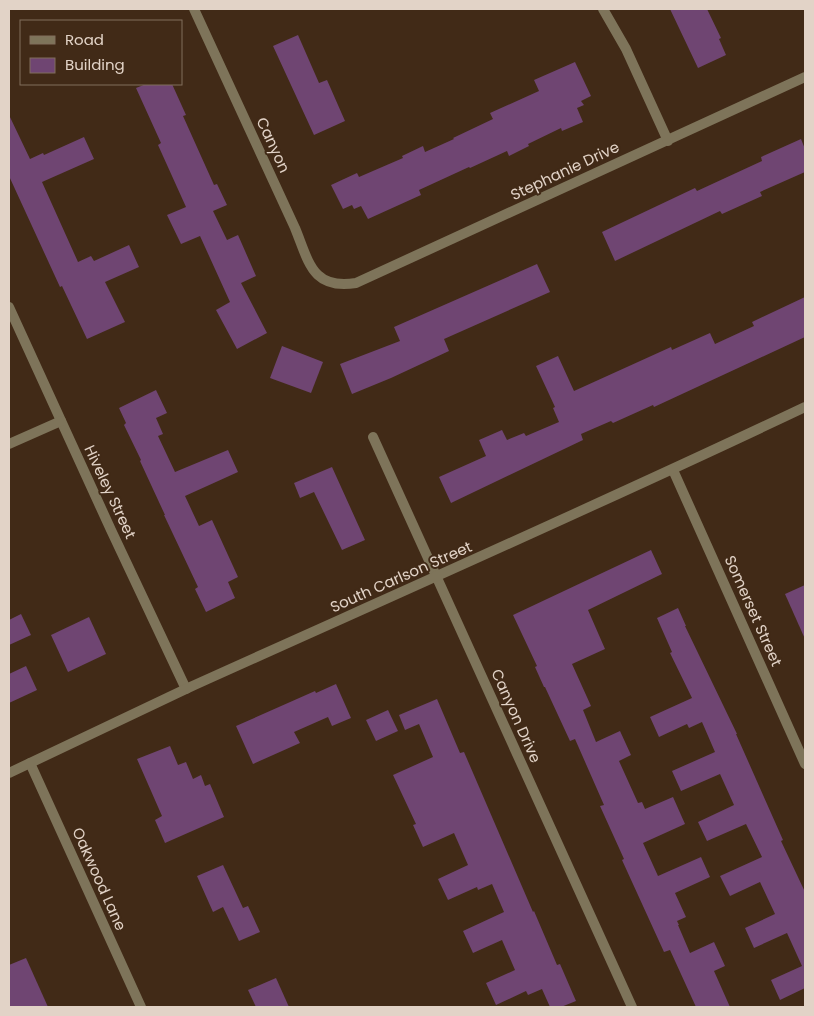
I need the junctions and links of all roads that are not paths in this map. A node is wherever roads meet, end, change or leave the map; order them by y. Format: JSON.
{"nodes":[{"id":1,"x":194,"y":9,"type":"edge"},
{"id":2,"x":603,"y":9,"type":"edge"},
{"id":3,"x":805,"y":77,"type":"edge"},
{"id":4,"x":668,"y":140,"type":"junction"},
{"id":5,"x":334,"y":283,"type":"joint"},
{"id":6,"x":9,"y":307,"type":"edge"},
{"id":7,"x":805,"y":407,"type":"edge"},
{"id":8,"x":61,"y":421,"type":"junction"},
{"id":9,"x":373,"y":437,"type":"dead end"},
{"id":10,"x":9,"y":444,"type":"edge"},
{"id":11,"x":672,"y":470,"type":"junction"},
{"id":12,"x":437,"y":578,"type":"junction"},
{"id":13,"x":186,"y":689,"type":"junction"},
{"id":14,"x":30,"y":763,"type":"junction"},
{"id":15,"x":805,"y":764,"type":"edge"},
{"id":16,"x":9,"y":773,"type":"edge"},
{"id":17,"x":141,"y":1007,"type":"edge"},
{"id":18,"x":632,"y":1007,"type":"edge"}],
"edges":[{"from":1,"to":5,"type":"street","name":"Canyon"},
{"from":2,"to":4,"type":"street"},
{"from":3,"to":4,"type":"street","name":"Stephanie Drive"},
{"from":4,"to":5,"type":"street","name":"Stephanie Drive"},
{"from":6,"to":8,"type":"street","name":"Hiveley Street"},
{"from":7,"to":11,"type":"street","name":"South Carlson Street"},
{"from":8,"to":10,"type":"street"},
{"from":8,"to":13,"type":"street","name":"Hiveley Street"},
{"from":9,"to":12,"type":"street","name":"Canyon Drive"},
{"from":11,"to":12,"type":"street","name":"South Carlson Street"},
{"from":11,"to":15,"type":"street","name":"Somerset Street"},
{"from":12,"to":13,"type":"street","name":"South Carlson Street"},
{"from":12,"to":18,"type":"street","name":"Canyon Drive"},
{"from":13,"to":14,"type":"street","name":"South Carlson Street"},
{"from":14,"to":16,"type":"street","name":"South Carlson Street"},
{"from":14,"to":17,"type":"street","name":"Oakwood Lane"}]}
